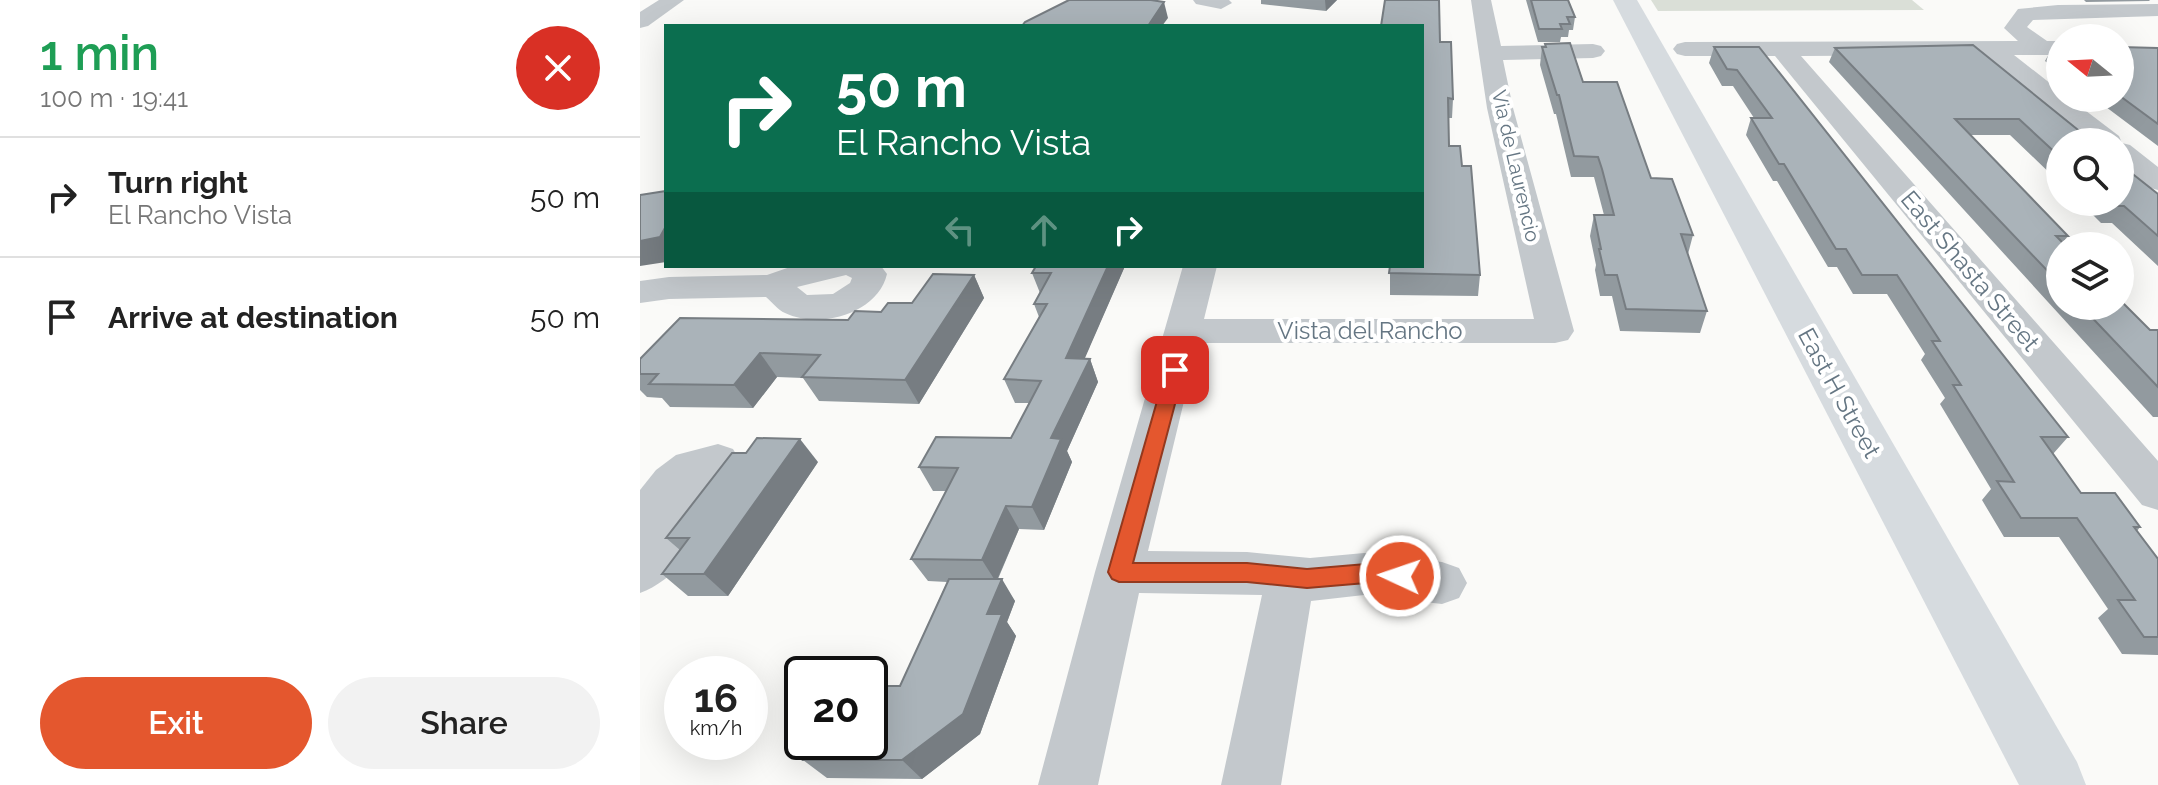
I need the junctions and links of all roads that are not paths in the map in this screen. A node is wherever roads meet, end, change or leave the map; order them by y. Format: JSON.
{"nodes":[{"id":1,"x":674,"y":0,"type":"edge"},
{"id":2,"x":1481,"y":0,"type":"edge"},
{"id":3,"x":1625,"y":0,"type":"edge"},
{"id":4,"x":2158,"y":10,"type":"edge"},
{"id":5,"x":640,"y":11,"type":"edge"},
{"id":6,"x":640,"y":20,"type":"edge"},
{"id":7,"x":2046,"y":45,"type":"edge"},
{"id":8,"x":1990,"y":48,"type":"junction"},
{"id":9,"x":2046,"y":48,"type":"edge"},
{"id":10,"x":1685,"y":49,"type":"dead end"},
{"id":11,"x":1782,"y":49,"type":"junction"},
{"id":12,"x":1593,"y":51,"type":"dead end"},
{"id":13,"x":1492,"y":53,"type":"junction"},
{"id":14,"x":2091,"y":128,"type":"edge"},
{"id":15,"x":2134,"y":162,"type":"edge"},
{"id":16,"x":2158,"y":181,"type":"edge"},
{"id":17,"x":833,"y":268,"type":"edge"},
{"id":18,"x":859,"y":268,"type":"edge"},
{"id":19,"x":1200,"y":268,"type":"edge"},
{"id":20,"x":774,"y":286,"type":"junction"},
{"id":21,"x":640,"y":292,"type":"edge"},
{"id":22,"x":1185,"y":331,"type":"junction"},
{"id":23,"x":1555,"y":331,"type":"joint"},
{"id":24,"x":2158,"y":492,"type":"edge"},
{"id":25,"x":640,"y":526,"type":"edge"},
{"id":26,"x":640,"y":572,"type":"edge"},
{"id":27,"x":1119,"y":572,"type":"junction"},
{"id":28,"x":1307,"y":578,"type":"junction"},
{"id":29,"x":1442,"y":583,"type":"dead end"},
{"id":30,"x":1068,"y":785,"type":"edge"},
{"id":31,"x":1251,"y":785,"type":"edge"},
{"id":32,"x":2054,"y":785,"type":"edge"}],
"edges":[{"from":1,"to":6,"type":"street"},
{"from":2,"to":13,"type":"street","name":"Via de Laurencio"},
{"from":3,"to":32,"type":"main road","name":"East H Street"},
{"from":4,"to":7,"type":"street"},
{"from":5,"to":6,"type":"street"},
{"from":8,"to":9,"type":"street"},
{"from":8,"to":11,"type":"street"},
{"from":8,"to":14,"type":"street"},
{"from":10,"to":11,"type":"street"},
{"from":11,"to":24,"type":"street","name":"East Shasta Street"},
{"from":12,"to":13,"type":"street"},
{"from":13,"to":23,"type":"street","name":"Via de Laurencio"},
{"from":15,"to":16,"type":"street"},
{"from":17,"to":20,"type":"street"},
{"from":18,"to":20,"type":"street"},
{"from":19,"to":22,"type":"street"},
{"from":20,"to":21,"type":"street"},
{"from":22,"to":23,"type":"street","name":"Vista del Rancho"},
{"from":22,"to":27,"type":"street"},
{"from":25,"to":26,"type":"street"},
{"from":27,"to":28,"type":"street"},
{"from":27,"to":30,"type":"street"},
{"from":28,"to":29,"type":"street"},
{"from":28,"to":31,"type":"street"}]}
